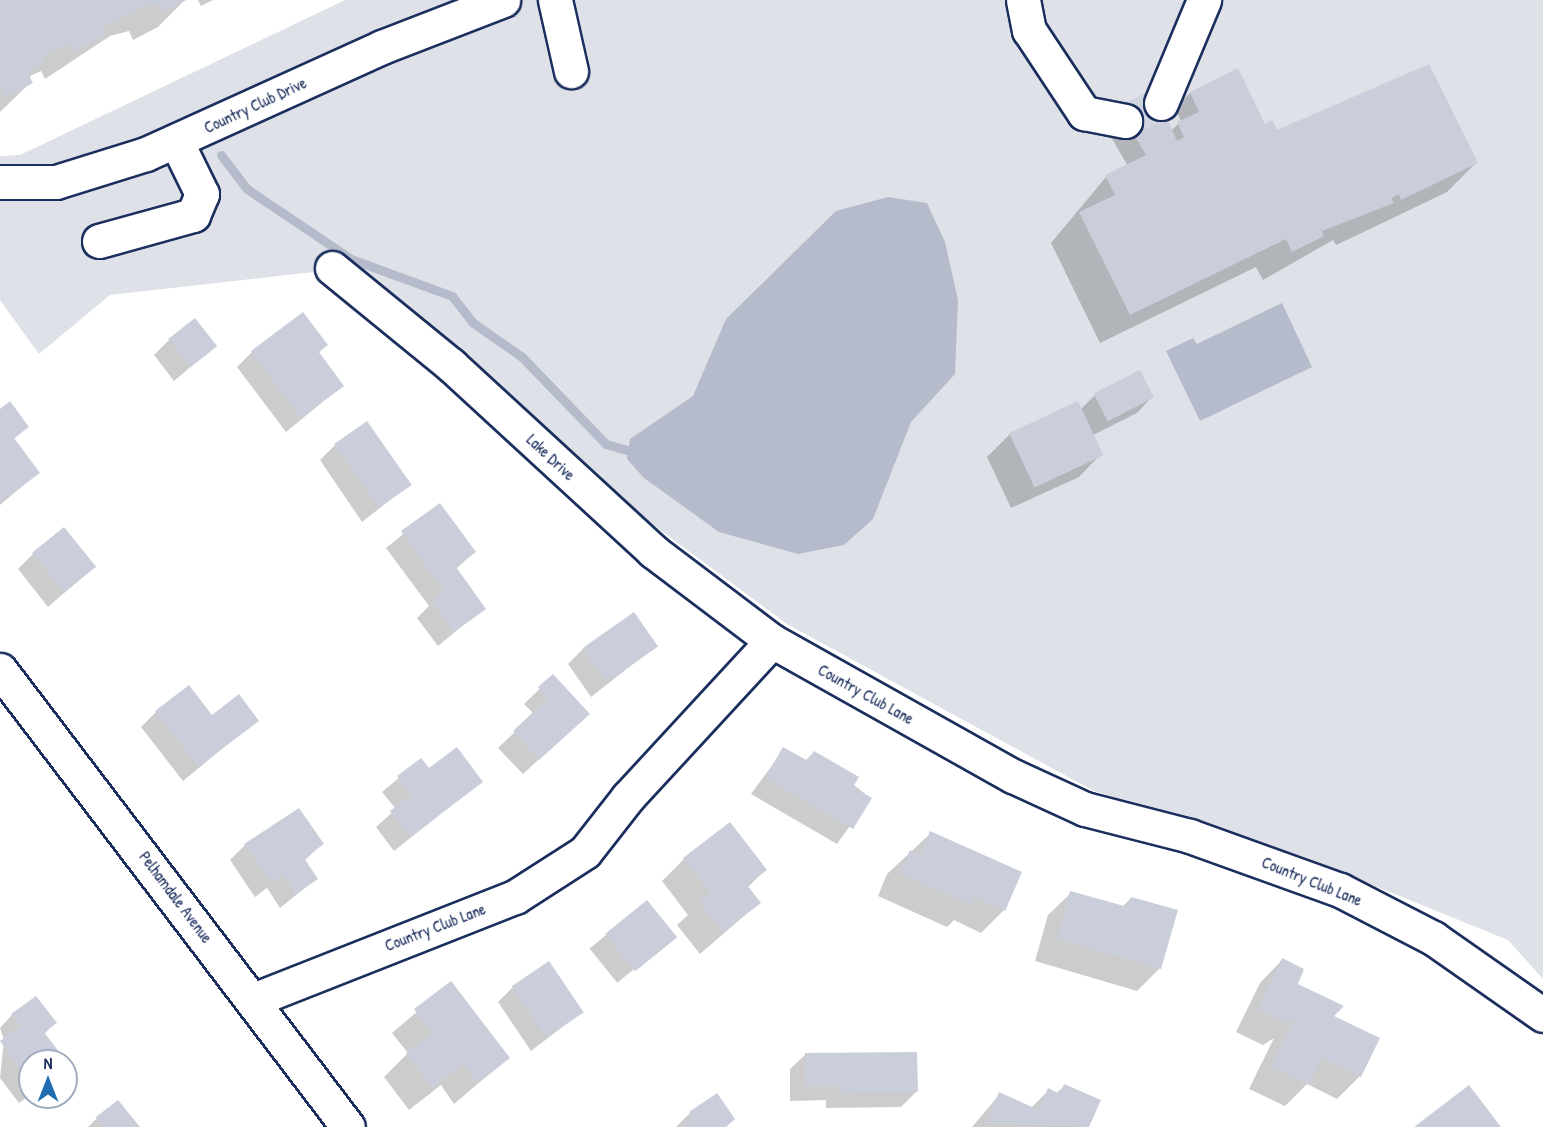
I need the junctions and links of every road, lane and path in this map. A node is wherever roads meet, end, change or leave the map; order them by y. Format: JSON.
{"nodes":[{"id":1,"x":503,"y":0,"type":"edge"},
{"id":2,"x":555,"y":0,"type":"edge"},
{"id":3,"x":1023,"y":0,"type":"edge"},
{"id":4,"x":1204,"y":0,"type":"edge"},
{"id":5,"x":571,"y":71,"type":"dead end"},
{"id":6,"x":1161,"y":103,"type":"tunnel mouth"},
{"id":7,"x":1125,"y":121,"type":"tunnel mouth"},
{"id":8,"x":176,"y":141,"type":"junction"},
{"id":9,"x":0,"y":182,"type":"edge"},
{"id":10,"x":99,"y":241,"type":"dead end"},
{"id":11,"x":333,"y":268,"type":"dead end"},
{"id":12,"x":772,"y":641,"type":"junction"},
{"id":13,"x":0,"y":670,"type":"edge"},
{"id":14,"x":253,"y":1000,"type":"junction"},
{"id":15,"x":1543,"y":1015,"type":"edge"},
{"id":16,"x":348,"y":1127,"type":"edge"}],
"edges":[{"from":1,"to":8,"type":"street","name":"Country Club Drive"},
{"from":2,"to":5,"type":"street"},
{"from":3,"to":7,"type":"street"},
{"from":4,"to":6,"type":"street"},
{"from":8,"to":9,"type":"street","name":"Country Club Drive"},
{"from":8,"to":10,"type":"street"},
{"from":11,"to":12,"type":"street","name":"Lake Drive"},
{"from":12,"to":14,"type":"street","name":"Country Club Lane"},
{"from":12,"to":15,"type":"street","name":"Country Club Lane"},
{"from":13,"to":14,"type":"street","name":"Pelhamdale Avenue"},
{"from":14,"to":16,"type":"street","name":"Pelhamdale Avenue"}]}
